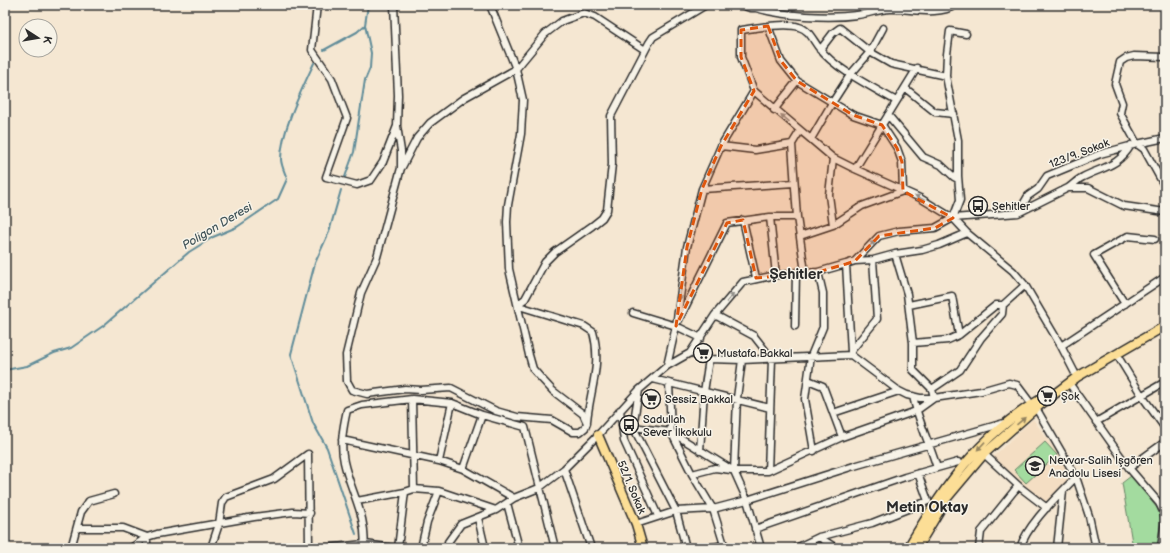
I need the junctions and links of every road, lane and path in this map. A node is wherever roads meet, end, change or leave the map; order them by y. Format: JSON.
{"nodes":[{"id":1,"x":317,"y":5,"type":"edge"},
{"id":2,"x":394,"y":5,"type":"edge"},
{"id":3,"x":490,"y":5,"type":"edge"},
{"id":4,"x":706,"y":5,"type":"edge"},
{"id":5,"x":742,"y":5,"type":"edge"},
{"id":6,"x":956,"y":5,"type":"edge"},
{"id":7,"x":758,"y":7,"type":"edge"},
{"id":8,"x":768,"y":26,"type":"junction"},
{"id":9,"x":883,"y":28,"type":"dead end"},
{"id":10,"x":966,"y":34,"type":"dead end"},
{"id":11,"x":645,"y":50,"type":"junction"},
{"id":12,"x":820,"y":50,"type":"junction"},
{"id":13,"x":870,"y":52,"type":"junction"},
{"id":14,"x":1165,"y":57,"type":"edge"},
{"id":15,"x":917,"y":68,"type":"junction"},
{"id":16,"x":516,"y":69,"type":"junction"},
{"id":17,"x":850,"y":75,"type":"junction"},
{"id":18,"x":946,"y":76,"type":"junction"},
{"id":19,"x":797,"y":81,"type":"junction"},
{"id":20,"x":905,"y":88,"type":"junction"},
{"id":21,"x":754,"y":91,"type":"junction"},
{"id":22,"x":896,"y":101,"type":"junction"},
{"id":23,"x":832,"y":103,"type":"junction"},
{"id":24,"x":774,"y":110,"type":"junction"},
{"id":25,"x":954,"y":114,"type":"junction"},
{"id":26,"x":888,"y":115,"type":"junction"},
{"id":27,"x":882,"y":125,"type":"junction"},
{"id":28,"x":397,"y":126,"type":"junction"},
{"id":29,"x":800,"y":131,"type":"junction"},
{"id":30,"x":1165,"y":138,"type":"edge"},
{"id":31,"x":811,"y":139,"type":"junction"},
{"id":32,"x":792,"y":144,"type":"junction"},
{"id":33,"x":1134,"y":144,"type":"junction"},
{"id":34,"x":721,"y":146,"type":"junction"},
{"id":35,"x":389,"y":147,"type":"junction"},
{"id":36,"x":401,"y":151,"type":"junction"},
{"id":37,"x":833,"y":158,"type":"junction"},
{"id":38,"x":401,"y":168,"type":"junction"},
{"id":39,"x":855,"y":169,"type":"junction"},
{"id":40,"x":958,"y":179,"type":"junction"},
{"id":41,"x":794,"y":183,"type":"junction"},
{"id":42,"x":1165,"y":187,"type":"edge"},
{"id":43,"x":1068,"y":188,"type":"junction"},
{"id":44,"x":702,"y":189,"type":"junction"},
{"id":45,"x":903,"y":191,"type":"junction"},
{"id":46,"x":1165,"y":212,"type":"edge"},
{"id":47,"x":1018,"y":213,"type":"junction"},
{"id":48,"x":770,"y":217,"type":"junction"},
{"id":49,"x":797,"y":217,"type":"junction"},
{"id":50,"x":953,"y":218,"type":"junction"},
{"id":51,"x":743,"y":220,"type":"junction"},
{"id":52,"x":833,"y":225,"type":"junction"},
{"id":53,"x":967,"y":233,"type":"junction"},
{"id":54,"x":800,"y":236,"type":"junction"},
{"id":55,"x":1155,"y":239,"type":"dead end"},
{"id":56,"x":895,"y":254,"type":"junction"},
{"id":57,"x":873,"y":260,"type":"junction"},
{"id":58,"x":855,"y":261,"type":"junction"},
{"id":59,"x":846,"y":264,"type":"junction"},
{"id":60,"x":796,"y":272,"type":"junction"},
{"id":61,"x":805,"y":272,"type":"junction"},
{"id":62,"x":818,"y":272,"type":"junction"},
{"id":63,"x":776,"y":275,"type":"junction"},
{"id":64,"x":1165,"y":277,"type":"edge"},
{"id":65,"x":756,"y":278,"type":"junction"},
{"id":66,"x":1025,"y":285,"type":"junction"},
{"id":67,"x":1125,"y":304,"type":"junction"},
{"id":68,"x":519,"y":305,"type":"junction"},
{"id":69,"x":909,"y":305,"type":"junction"},
{"id":70,"x":1003,"y":306,"type":"junction"},
{"id":71,"x":633,"y":313,"type":"dead end"},
{"id":72,"x":715,"y":315,"type":"junction"},
{"id":73,"x":676,"y":326,"type":"junction"},
{"id":74,"x":795,"y":326,"type":"dead end"},
{"id":75,"x":1165,"y":326,"type":"edge"},
{"id":76,"x":959,"y":335,"type":"junction"},
{"id":77,"x":701,"y":338,"type":"junction"},
{"id":78,"x":913,"y":343,"type":"junction"},
{"id":79,"x":1061,"y":346,"type":"junction"},
{"id":80,"x":690,"y":353,"type":"junction"},
{"id":81,"x":851,"y":353,"type":"junction"},
{"id":82,"x":1117,"y":355,"type":"junction"},
{"id":83,"x":811,"y":356,"type":"junction"},
{"id":84,"x":709,"y":359,"type":"junction"},
{"id":85,"x":772,"y":359,"type":"junction"},
{"id":86,"x":742,"y":360,"type":"junction"},
{"id":87,"x":667,"y":366,"type":"junction"},
{"id":88,"x":1077,"y":377,"type":"junction"},
{"id":89,"x":653,"y":379,"type":"junction"},
{"id":90,"x":808,"y":380,"type":"junction"},
{"id":91,"x":1165,"y":382,"type":"edge"},
{"id":92,"x":669,"y":383,"type":"junction"},
{"id":93,"x":1069,"y":383,"type":"junction"},
{"id":94,"x":932,"y":389,"type":"junction"},
{"id":95,"x":639,"y":390,"type":"junction"},
{"id":96,"x":899,"y":391,"type":"junction"},
{"id":97,"x":704,"y":392,"type":"junction"},
{"id":98,"x":913,"y":396,"type":"junction"},
{"id":99,"x":1142,"y":396,"type":"junction"},
{"id":100,"x":737,"y":398,"type":"junction"},
{"id":101,"x":934,"y":398,"type":"junction"},
{"id":102,"x":412,"y":399,"type":"junction"},
{"id":103,"x":452,"y":403,"type":"junction"},
{"id":104,"x":1034,"y":406,"type":"junction"},
{"id":105,"x":770,"y":408,"type":"junction"},
{"id":106,"x":620,"y":410,"type":"junction"},
{"id":107,"x":916,"y":411,"type":"junction"},
{"id":108,"x":833,"y":413,"type":"junction"},
{"id":109,"x":482,"y":415,"type":"junction"},
{"id":110,"x":1096,"y":422,"type":"junction"},
{"id":111,"x":587,"y":423,"type":"junction"},
{"id":112,"x":1005,"y":423,"type":"junction"},
{"id":113,"x":633,"y":427,"type":"junction"},
{"id":114,"x":1165,"y":428,"type":"edge"},
{"id":115,"x":672,"y":432,"type":"junction"},
{"id":116,"x":598,"y":435,"type":"junction"},
{"id":117,"x":842,"y":437,"type":"junction"},
{"id":118,"x":342,"y":440,"type":"junction"},
{"id":119,"x":1165,"y":442,"type":"edge"},
{"id":120,"x":930,"y":444,"type":"junction"},
{"id":121,"x":700,"y":451,"type":"junction"},
{"id":122,"x":814,"y":451,"type":"junction"},
{"id":123,"x":984,"y":454,"type":"junction"},
{"id":124,"x":414,"y":455,"type":"junction"},
{"id":125,"x":439,"y":461,"type":"junction"},
{"id":126,"x":958,"y":462,"type":"dead end"},
{"id":127,"x":564,"y":468,"type":"junction"},
{"id":128,"x":937,"y":468,"type":"junction"},
{"id":129,"x":1130,"y":468,"type":"junction"},
{"id":130,"x":463,"y":469,"type":"junction"},
{"id":131,"x":734,"y":471,"type":"junction"},
{"id":132,"x":768,"y":471,"type":"junction"},
{"id":133,"x":918,"y":473,"type":"junction"},
{"id":134,"x":692,"y":474,"type":"junction"},
{"id":135,"x":1076,"y":477,"type":"junction"},
{"id":136,"x":1018,"y":486,"type":"junction"},
{"id":137,"x":539,"y":488,"type":"junction"},
{"id":138,"x":414,"y":489,"type":"junction"},
{"id":139,"x":439,"y":491,"type":"junction"},
{"id":140,"x":1063,"y":491,"type":"junction"},
{"id":141,"x":405,"y":492,"type":"junction"},
{"id":142,"x":114,"y":494,"type":"dead end"},
{"id":143,"x":514,"y":498,"type":"junction"},
{"id":144,"x":747,"y":500,"type":"junction"},
{"id":145,"x":357,"y":501,"type":"junction"},
{"id":146,"x":507,"y":503,"type":"junction"},
{"id":147,"x":713,"y":508,"type":"junction"},
{"id":148,"x":1047,"y":508,"type":"junction"},
{"id":149,"x":496,"y":510,"type":"junction"},
{"id":150,"x":676,"y":511,"type":"junction"},
{"id":151,"x":310,"y":513,"type":"junction"},
{"id":152,"x":658,"y":516,"type":"junction"},
{"id":153,"x":478,"y":518,"type":"junction"},
{"id":154,"x":1165,"y":520,"type":"edge"},
{"id":155,"x":219,"y":524,"type":"junction"},
{"id":156,"x":636,"y":524,"type":"junction"},
{"id":157,"x":78,"y":528,"type":"junction"},
{"id":158,"x":755,"y":530,"type":"junction"},
{"id":159,"x":148,"y":537,"type":"junction"},
{"id":160,"x":819,"y":538,"type":"junction"},
{"id":161,"x":365,"y":546,"type":"edge"},
{"id":162,"x":725,"y":546,"type":"edge"},
{"id":163,"x":799,"y":547,"type":"edge"},
{"id":164,"x":71,"y":548,"type":"edge"},
{"id":165,"x":131,"y":548,"type":"edge"},
{"id":166,"x":147,"y":548,"type":"edge"},
{"id":167,"x":211,"y":548,"type":"edge"},
{"id":168,"x":309,"y":548,"type":"edge"},
{"id":169,"x":327,"y":548,"type":"edge"},
{"id":170,"x":394,"y":548,"type":"edge"},
{"id":171,"x":398,"y":548,"type":"edge"},
{"id":172,"x":421,"y":548,"type":"edge"},
{"id":173,"x":450,"y":548,"type":"edge"},
{"id":174,"x":485,"y":548,"type":"edge"},
{"id":175,"x":519,"y":548,"type":"edge"},
{"id":176,"x":555,"y":548,"type":"edge"},
{"id":177,"x":591,"y":548,"type":"edge"},
{"id":178,"x":643,"y":548,"type":"edge"},
{"id":179,"x":686,"y":548,"type":"edge"},
{"id":180,"x":708,"y":548,"type":"edge"},
{"id":181,"x":761,"y":548,"type":"edge"},
{"id":182,"x":836,"y":548,"type":"edge"},
{"id":183,"x":908,"y":548,"type":"edge"},
{"id":184,"x":917,"y":548,"type":"edge"},
{"id":185,"x":979,"y":548,"type":"edge"},
{"id":186,"x":1020,"y":548,"type":"edge"},
{"id":187,"x":1057,"y":548,"type":"edge"},
{"id":188,"x":1096,"y":548,"type":"edge"},
{"id":189,"x":1162,"y":548,"type":"edge"}],
"edges":[{"from":1,"to":35,"type":"street"},
{"from":2,"to":28,"type":"street"},
{"from":3,"to":16,"type":"street"},
{"from":4,"to":11,"type":"street"},
{"from":5,"to":7,"type":"street"},
{"from":6,"to":7,"type":"street"},
{"from":8,"to":12,"type":"street"},
{"from":8,"to":19,"type":"street"},
{"from":8,"to":21,"type":"street"},
{"from":9,"to":13,"type":"street"},
{"from":10,"to":18,"type":"street"},
{"from":11,"to":16,"type":"street"},
{"from":11,"to":68,"type":"street"},
{"from":12,"to":13,"type":"street"},
{"from":12,"to":17,"type":"street"},
{"from":13,"to":15,"type":"street"},
{"from":13,"to":17,"type":"street"},
{"from":14,"to":33,"type":"street"},
{"from":15,"to":18,"type":"street"},
{"from":15,"to":20,"type":"street"},
{"from":16,"to":38,"type":"street"},
{"from":16,"to":68,"type":"street"},
{"from":17,"to":22,"type":"street"},
{"from":17,"to":23,"type":"street"},
{"from":18,"to":25,"type":"street"},
{"from":19,"to":23,"type":"street"},
{"from":19,"to":24,"type":"street"},
{"from":20,"to":22,"type":"street"},
{"from":20,"to":25,"type":"street"},
{"from":21,"to":24,"type":"street"},
{"from":21,"to":34,"type":"street"},
{"from":22,"to":26,"type":"street"},
{"from":23,"to":27,"type":"street"},
{"from":23,"to":31,"type":"street"},
{"from":29,"to":24,"type":"street","one_way":true},
{"from":25,"to":40,"type":"street"},
{"from":26,"to":27,"type":"street"},
{"from":26,"to":40,"type":"street"},
{"from":27,"to":39,"type":"street"},
{"from":27,"to":45,"type":"street"},
{"from":28,"to":35,"type":"street"},
{"from":28,"to":36,"type":"street"},
{"from":29,"to":31,"type":"street"},
{"from":29,"to":32,"type":"street"},
{"from":30,"to":33,"type":"street","name":"123/9. Sokak"},
{"from":31,"to":37,"type":"street"},
{"from":32,"to":34,"type":"street"},
{"from":32,"to":41,"type":"street"},
{"from":33,"to":42,"type":"street"},
{"from":33,"to":43,"type":"street"},
{"from":33,"to":47,"type":"street","name":"123/9. Sokak"},
{"from":34,"to":44,"type":"street","one_way":true},
{"from":35,"to":36,"type":"street"},
{"from":36,"to":38,"type":"street"},
{"from":37,"to":39,"type":"street"},
{"from":37,"to":52,"type":"street"},
{"from":38,"to":111,"type":"street"},
{"from":39,"to":45,"type":"street"},
{"from":40,"to":50,"type":"street"},
{"from":41,"to":44,"type":"street"},
{"from":41,"to":49,"type":"street"},
{"from":43,"to":46,"type":"street"},
{"from":43,"to":47,"type":"street"},
{"from":44,"to":73,"type":"street","one_way":true},
{"from":50,"to":45,"type":"street","one_way":true},
{"from":45,"to":52,"type":"street"},
{"from":47,"to":50,"type":"street"},
{"from":48,"to":49,"type":"street"},
{"from":48,"to":51,"type":"street"},
{"from":48,"to":63,"type":"street"},
{"from":49,"to":54,"type":"street"},
{"from":50,"to":53,"type":"street"},
{"from":58,"to":50,"type":"street","one_way":true},
{"from":51,"to":65,"type":"street"},
{"from":51,"to":73,"type":"street"},
{"from":52,"to":54,"type":"street"},
{"from":53,"to":56,"type":"street"},
{"from":53,"to":66,"type":"street"},
{"from":54,"to":61,"type":"street"},
{"from":55,"to":67,"type":"street"},
{"from":56,"to":57,"type":"street"},
{"from":56,"to":69,"type":"street"},
{"from":57,"to":58,"type":"street"},
{"from":57,"to":81,"type":"street"},
{"from":58,"to":59,"type":"street"},
{"from":59,"to":62,"type":"street"},
{"from":59,"to":81,"type":"street"},
{"from":60,"to":61,"type":"street"},
{"from":60,"to":63,"type":"street"},
{"from":60,"to":74,"type":"street"},
{"from":61,"to":62,"type":"street"},
{"from":62,"to":83,"type":"street"},
{"from":63,"to":65,"type":"street"},
{"from":64,"to":67,"type":"street"},
{"from":72,"to":65,"type":"street","one_way":true},
{"from":66,"to":70,"type":"street"},
{"from":66,"to":79,"type":"street"},
{"from":67,"to":79,"type":"street"},
{"from":68,"to":111,"type":"street"},
{"from":68,"to":111,"type":"street"},
{"from":69,"to":76,"type":"street"},
{"from":69,"to":78,"type":"street"},
{"from":70,"to":76,"type":"street"},
{"from":70,"to":94,"type":"street"},
{"from":71,"to":73,"type":"street"},
{"from":72,"to":77,"type":"street"},
{"from":72,"to":85,"type":"street"},
{"from":73,"to":77,"type":"street"},
{"from":73,"to":87,"type":"street"},
{"from":75,"to":82,"type":"main road"},
{"from":76,"to":78,"type":"street"},
{"from":77,"to":80,"type":"street"},
{"from":78,"to":94,"type":"street"},
{"from":79,"to":88,"type":"street"},
{"from":80,"to":84,"type":"street"},
{"from":80,"to":87,"type":"street"},
{"from":81,"to":83,"type":"street"},
{"from":81,"to":96,"type":"street"},
{"from":82,"to":88,"type":"main road"},
{"from":82,"to":99,"type":"street"},
{"from":83,"to":85,"type":"street"},
{"from":83,"to":90,"type":"street"},
{"from":84,"to":86,"type":"street"},
{"from":84,"to":97,"type":"street"},
{"from":85,"to":86,"type":"street"},
{"from":85,"to":105,"type":"street"},
{"from":86,"to":100,"type":"street"},
{"from":87,"to":89,"type":"street"},
{"from":88,"to":93,"type":"main road"},
{"from":89,"to":92,"type":"street"},
{"from":89,"to":95,"type":"street"},
{"from":90,"to":108,"type":"street"},
{"from":90,"to":122,"type":"street"},
{"from":91,"to":99,"type":"street"},
{"from":92,"to":97,"type":"street"},
{"from":92,"to":115,"type":"street"},
{"from":93,"to":104,"type":"main road"},
{"from":93,"to":110,"type":"street"},
{"from":94,"to":101,"type":"street"},
{"from":95,"to":106,"type":"street"},
{"from":95,"to":113,"type":"street"},
{"from":96,"to":98,"type":"street"},
{"from":96,"to":108,"type":"street"},
{"from":97,"to":100,"type":"street"},
{"from":97,"to":121,"type":"street"},
{"from":98,"to":101,"type":"street"},
{"from":98,"to":107,"type":"street"},
{"from":99,"to":110,"type":"street"},
{"from":99,"to":114,"type":"street"},
{"from":100,"to":105,"type":"street"},
{"from":100,"to":131,"type":"street"},
{"from":101,"to":104,"type":"street"},
{"from":101,"to":107,"type":"street"},
{"from":102,"to":103,"type":"street"},
{"from":102,"to":118,"type":"street"},
{"from":102,"to":124,"type":"street"},
{"from":103,"to":109,"type":"street"},
{"from":103,"to":125,"type":"street"},
{"from":104,"to":112,"type":"main road"},
{"from":123,"to":104,"type":"main road","one_way":true},
{"from":104,"to":135,"type":"street"},
{"from":105,"to":132,"type":"street"},
{"from":106,"to":116,"type":"street"},
{"from":106,"to":152,"type":"street"},
{"from":107,"to":117,"type":"street"},
{"from":107,"to":120,"type":"street"},
{"from":108,"to":117,"type":"street"},
{"from":109,"to":130,"type":"street"},
{"from":109,"to":137,"type":"street"},
{"from":110,"to":129,"type":"street"},
{"from":112,"to":120,"type":"street"},
{"from":112,"to":183,"type":"main road","one_way":true},
{"from":113,"to":115,"type":"street"},
{"from":113,"to":150,"type":"street"},
{"from":115,"to":121,"type":"street"},
{"from":115,"to":134,"type":"street"},
{"from":116,"to":127,"type":"street"},
{"from":116,"to":156,"type":"main road","name":"52/1. Sokak"},
{"from":117,"to":122,"type":"street"},
{"from":118,"to":124,"type":"street"},
{"from":118,"to":145,"type":"street"},
{"from":119,"to":129,"type":"street"},
{"from":120,"to":128,"type":"street"},
{"from":120,"to":144,"type":"street"},
{"from":121,"to":131,"type":"street"},
{"from":122,"to":132,"type":"street"},
{"from":123,"to":136,"type":"street"},
{"from":123,"to":184,"type":"main road"},
{"from":124,"to":125,"type":"street"},
{"from":124,"to":138,"type":"street"},
{"from":125,"to":130,"type":"street"},
{"from":126,"to":128,"type":"street"},
{"from":127,"to":137,"type":"street"},
{"from":127,"to":177,"type":"street"},
{"from":128,"to":133,"type":"street"},
{"from":129,"to":154,"type":"street"},
{"from":130,"to":143,"type":"street"},
{"from":131,"to":132,"type":"street"},
{"from":131,"to":134,"type":"street"},
{"from":131,"to":144,"type":"street"},
{"from":133,"to":158,"type":"street"},
{"from":133,"to":160,"type":"street"},
{"from":134,"to":147,"type":"street"},
{"from":135,"to":140,"type":"street"},
{"from":135,"to":188,"type":"street"},
{"from":136,"to":148,"type":"street"},
{"from":136,"to":185,"type":"street"},
{"from":137,"to":143,"type":"street"},
{"from":137,"to":176,"type":"street"},
{"from":138,"to":139,"type":"street"},
{"from":138,"to":141,"type":"street"},
{"from":139,"to":149,"type":"street"},
{"from":139,"to":172,"type":"street"},
{"from":140,"to":148,"type":"street"},
{"from":140,"to":187,"type":"street"},
{"from":141,"to":145,"type":"street"},
{"from":141,"to":171,"type":"street"},
{"from":142,"to":157,"type":"street"},
{"from":143,"to":146,"type":"street"},
{"from":144,"to":147,"type":"street"},
{"from":144,"to":158,"type":"street"},
{"from":145,"to":161,"type":"street"},
{"from":146,"to":149,"type":"street"},
{"from":146,"to":175,"type":"street"},
{"from":147,"to":150,"type":"street"},
{"from":147,"to":162,"type":"street"},
{"from":148,"to":186,"type":"street"},
{"from":149,"to":153,"type":"street"},
{"from":150,"to":152,"type":"street"},
{"from":150,"to":179,"type":"street"},
{"from":151,"to":155,"type":"street"},
{"from":151,"to":155,"type":"street"},
{"from":151,"to":168,"type":"street"},
{"from":152,"to":156,"type":"street"},
{"from":153,"to":173,"type":"street"},
{"from":153,"to":174,"type":"street"},
{"from":154,"to":189,"type":"street"},
{"from":155,"to":159,"type":"street"},
{"from":155,"to":167,"type":"street"},
{"from":156,"to":178,"type":"main road","name":"52/1. Sokak"},
{"from":157,"to":159,"type":"street"},
{"from":157,"to":164,"type":"street"},
{"from":158,"to":181,"type":"street"},
{"from":159,"to":165,"type":"street"},
{"from":159,"to":166,"type":"street"},
{"from":160,"to":163,"type":"street"},
{"from":160,"to":182,"type":"street"},
{"from":161,"to":169,"type":"street"},
{"from":161,"to":170,"type":"street"},
{"from":162,"to":180,"type":"street"}]}
